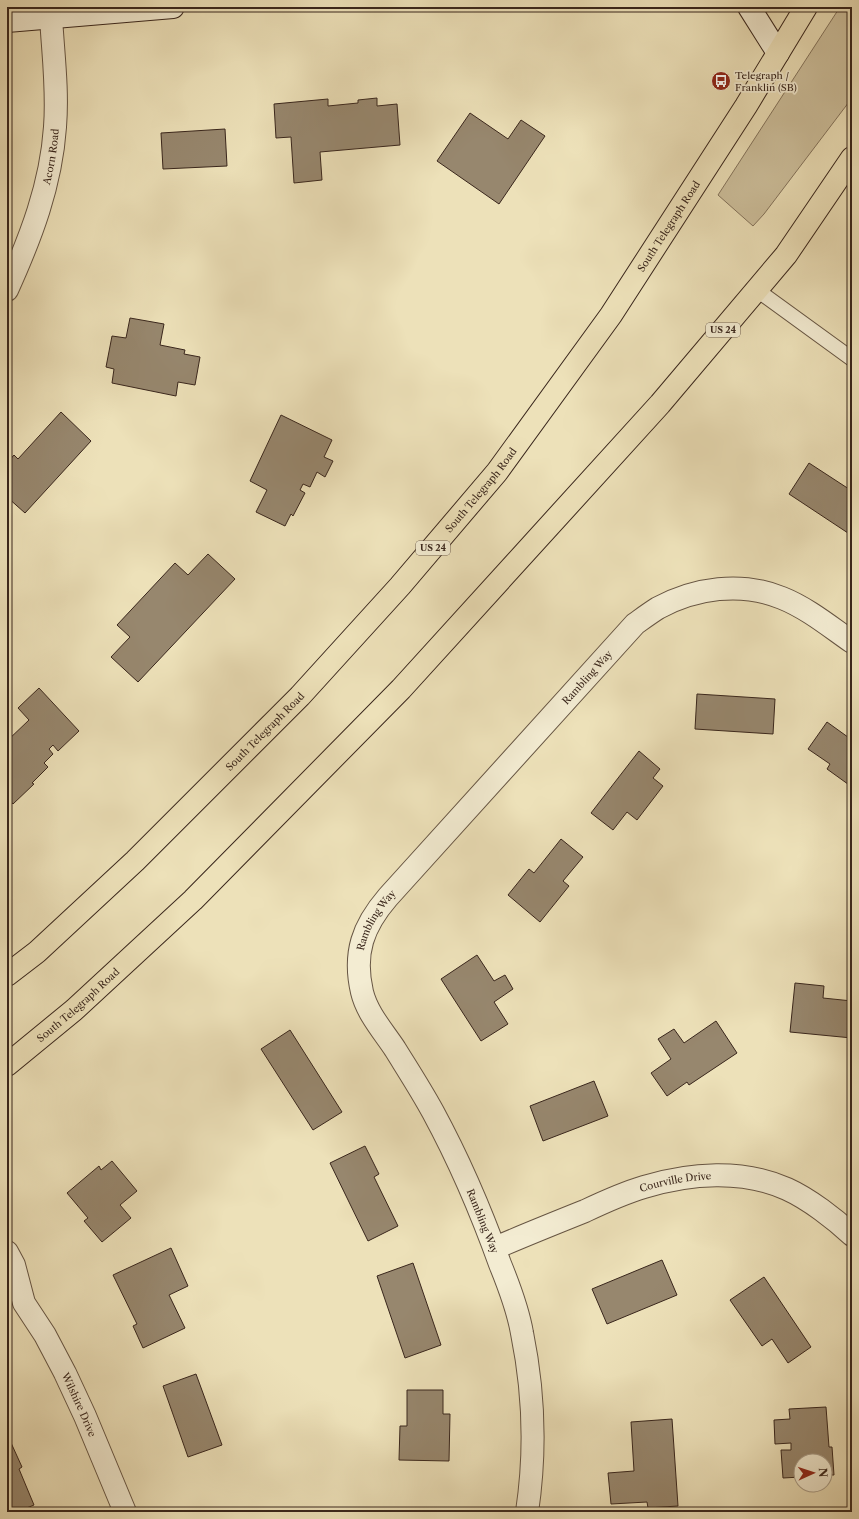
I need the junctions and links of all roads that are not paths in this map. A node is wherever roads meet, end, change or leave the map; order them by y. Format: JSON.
{"nodes":[{"id":1,"x":173,"y":7,"type":"edge"},
{"id":2,"x":749,"y":7,"type":"edge"},
{"id":3,"x":806,"y":7,"type":"edge"},
{"id":4,"x":51,"y":17,"type":"junction"},
{"id":5,"x":7,"y":20,"type":"edge"},
{"id":6,"x":778,"y":53,"type":"junction"},
{"id":7,"x":852,"y":158,"type":"edge"},
{"id":8,"x":7,"y":290,"type":"edge"},
{"id":9,"x":756,"y":290,"type":"junction"},
{"id":10,"x":852,"y":358,"type":"edge"},
{"id":11,"x":852,"y":642,"type":"edge"},
{"id":12,"x":7,"y":975,"type":"edge"},
{"id":13,"x":7,"y":1065,"type":"edge"},
{"id":14,"x":852,"y":1235,"type":"edge"},
{"id":15,"x":495,"y":1248,"type":"junction"},
{"id":16,"x":7,"y":1252,"type":"edge"},
{"id":17,"x":15,"y":1299,"type":"edge"},
{"id":18,"x":125,"y":1512,"type":"edge"},
{"id":19,"x":527,"y":1512,"type":"edge"}],
"edges":[{"from":1,"to":4,"type":"street"},
{"from":2,"to":6,"type":"street"},
{"from":3,"to":6,"type":"highway","name":"South Telegraph Road","number":"US 24"},
{"from":4,"to":5,"type":"street"},
{"from":4,"to":8,"type":"street","name":"Acorn Road"},
{"from":6,"to":12,"type":"highway","name":"South Telegraph Road","number":"US 24"},
{"from":7,"to":9,"type":"highway","name":"South Telegraph Road","number":"US 24"},
{"from":9,"to":10,"type":"lane"},
{"from":9,"to":13,"type":"highway","name":"South Telegraph Road","number":"US 24"},
{"from":11,"to":15,"type":"street","name":"Rambling Way"},
{"from":14,"to":15,"type":"street","name":"Courville Drive"},
{"from":15,"to":19,"type":"street","name":"Rambling Way"},
{"from":16,"to":17,"type":"street","name":"Wilshire Drive"},
{"from":17,"to":18,"type":"street","name":"Wilshire Drive"}]}
